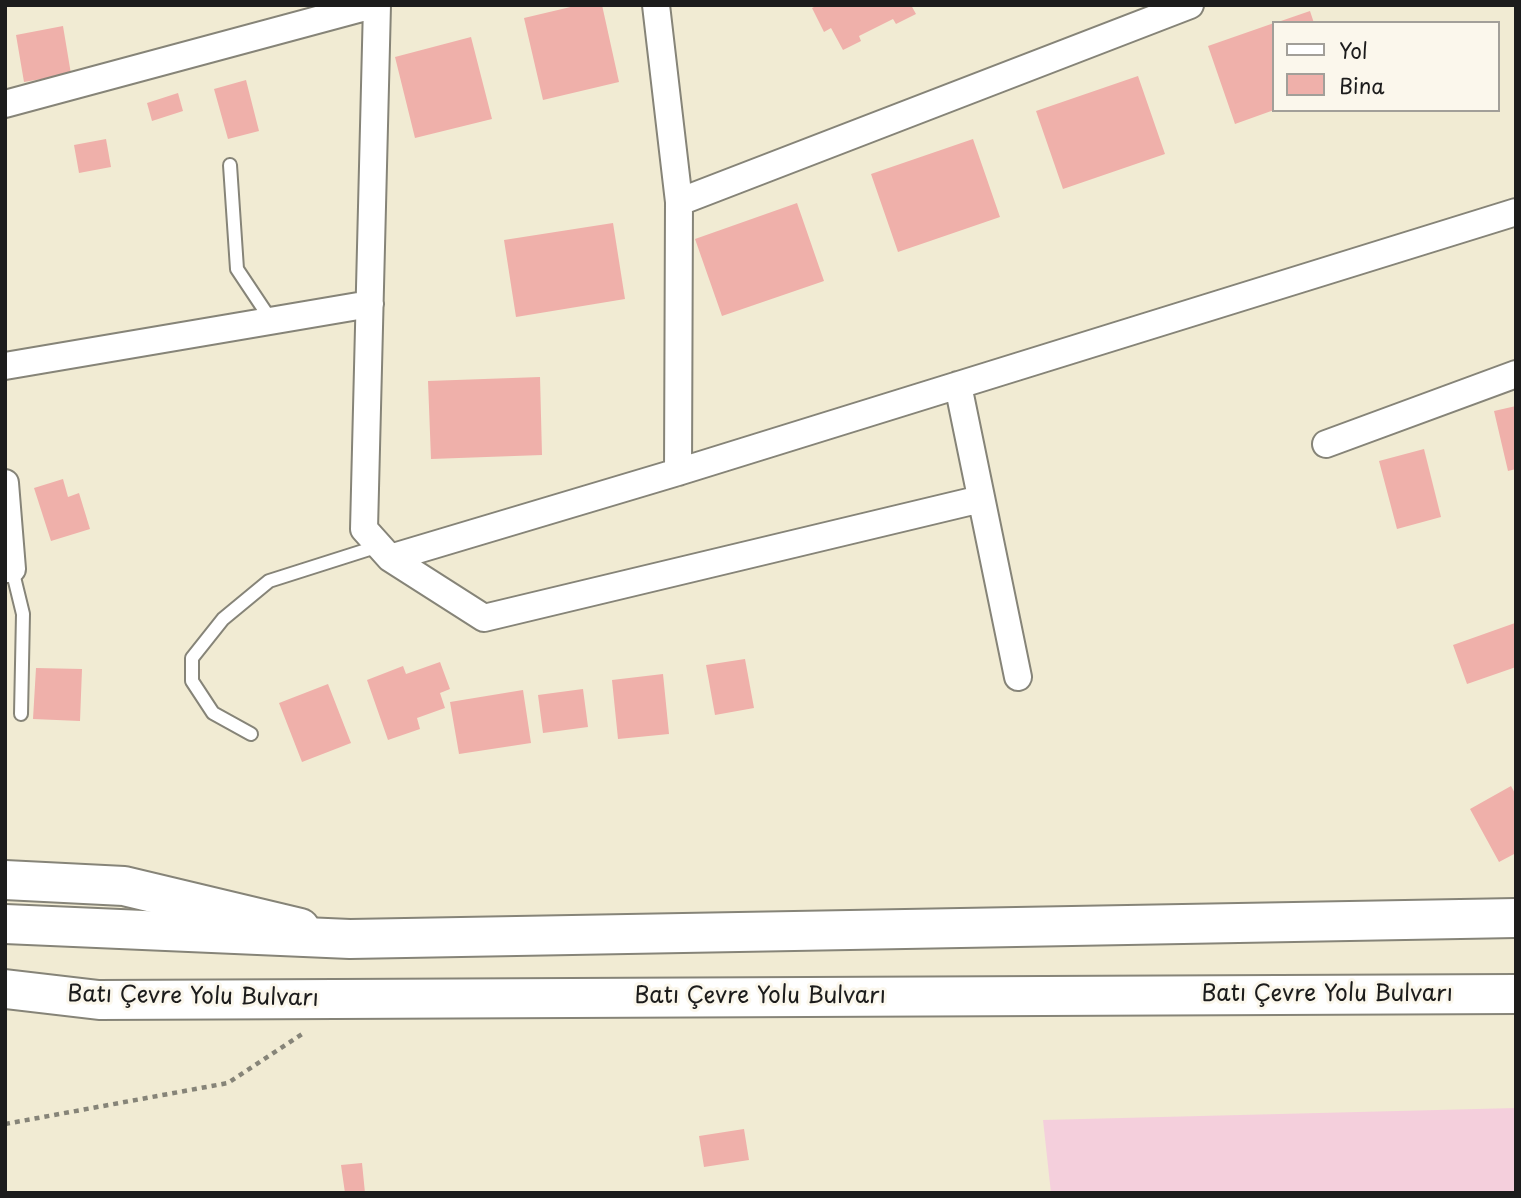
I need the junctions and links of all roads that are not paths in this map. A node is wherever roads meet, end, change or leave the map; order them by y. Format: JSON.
{"nodes":[{"id":1,"x":375,"y":5,"type":"edge"},
{"id":2,"x":656,"y":5,"type":"edge"},
{"id":3,"x":1191,"y":5,"type":"edge"},
{"id":4,"x":5,"y":104,"type":"edge"},
{"id":5,"x":230,"y":165,"type":"dead end"},
{"id":6,"x":679,"y":202,"type":"junction"},
{"id":7,"x":1516,"y":212,"type":"edge"},
{"id":8,"x":370,"y":304,"type":"junction"},
{"id":9,"x":271,"y":320,"type":"junction"},
{"id":10,"x":5,"y":366,"type":"edge"},
{"id":11,"x":1516,"y":374,"type":"edge"},
{"id":12,"x":958,"y":385,"type":"junction"},
{"id":13,"x":1326,"y":444,"type":"dead end"},
{"id":14,"x":678,"y":472,"type":"junction"},
{"id":15,"x":5,"y":483,"type":"edge"},
{"id":16,"x":982,"y":499,"type":"junction"},
{"id":17,"x":385,"y":552,"type":"junction"},
{"id":18,"x":8,"y":569,"type":"edge"},
{"id":19,"x":1018,"y":677,"type":"dead end"},
{"id":20,"x":21,"y":714,"type":"dead end"},
{"id":21,"x":251,"y":734,"type":"dead end"},
{"id":22,"x":5,"y":880,"type":"edge"},
{"id":23,"x":1516,"y":918,"type":"edge"},
{"id":24,"x":5,"y":924,"type":"edge"},
{"id":25,"x":350,"y":939,"type":"junction"},
{"id":26,"x":5,"y":989,"type":"edge"},
{"id":27,"x":1516,"y":994,"type":"edge"}],
"edges":[{"from":1,"to":4,"type":"street"},
{"from":1,"to":8,"type":"street"},
{"from":2,"to":6,"type":"street"},
{"from":3,"to":6,"type":"street"},
{"from":5,"to":9,"type":"lane"},
{"from":6,"to":14,"type":"street"},
{"from":7,"to":12,"type":"street"},
{"from":8,"to":9,"type":"street"},
{"from":8,"to":17,"type":"street"},
{"from":9,"to":10,"type":"street"},
{"from":11,"to":13,"type":"street"},
{"from":12,"to":14,"type":"street"},
{"from":12,"to":16,"type":"street"},
{"from":14,"to":17,"type":"street"},
{"from":15,"to":18,"type":"street"},
{"from":16,"to":17,"type":"street"},
{"from":16,"to":19,"type":"street"},
{"from":17,"to":21,"type":"lane"},
{"from":18,"to":20,"type":"lane"},
{"from":22,"to":25,"type":"main road"},
{"from":23,"to":25,"type":"main road"},
{"from":24,"to":25,"type":"main road"},
{"from":26,"to":27,"type":"main road","name":"Batı Çevre Yolu Bulvarı"}]}
